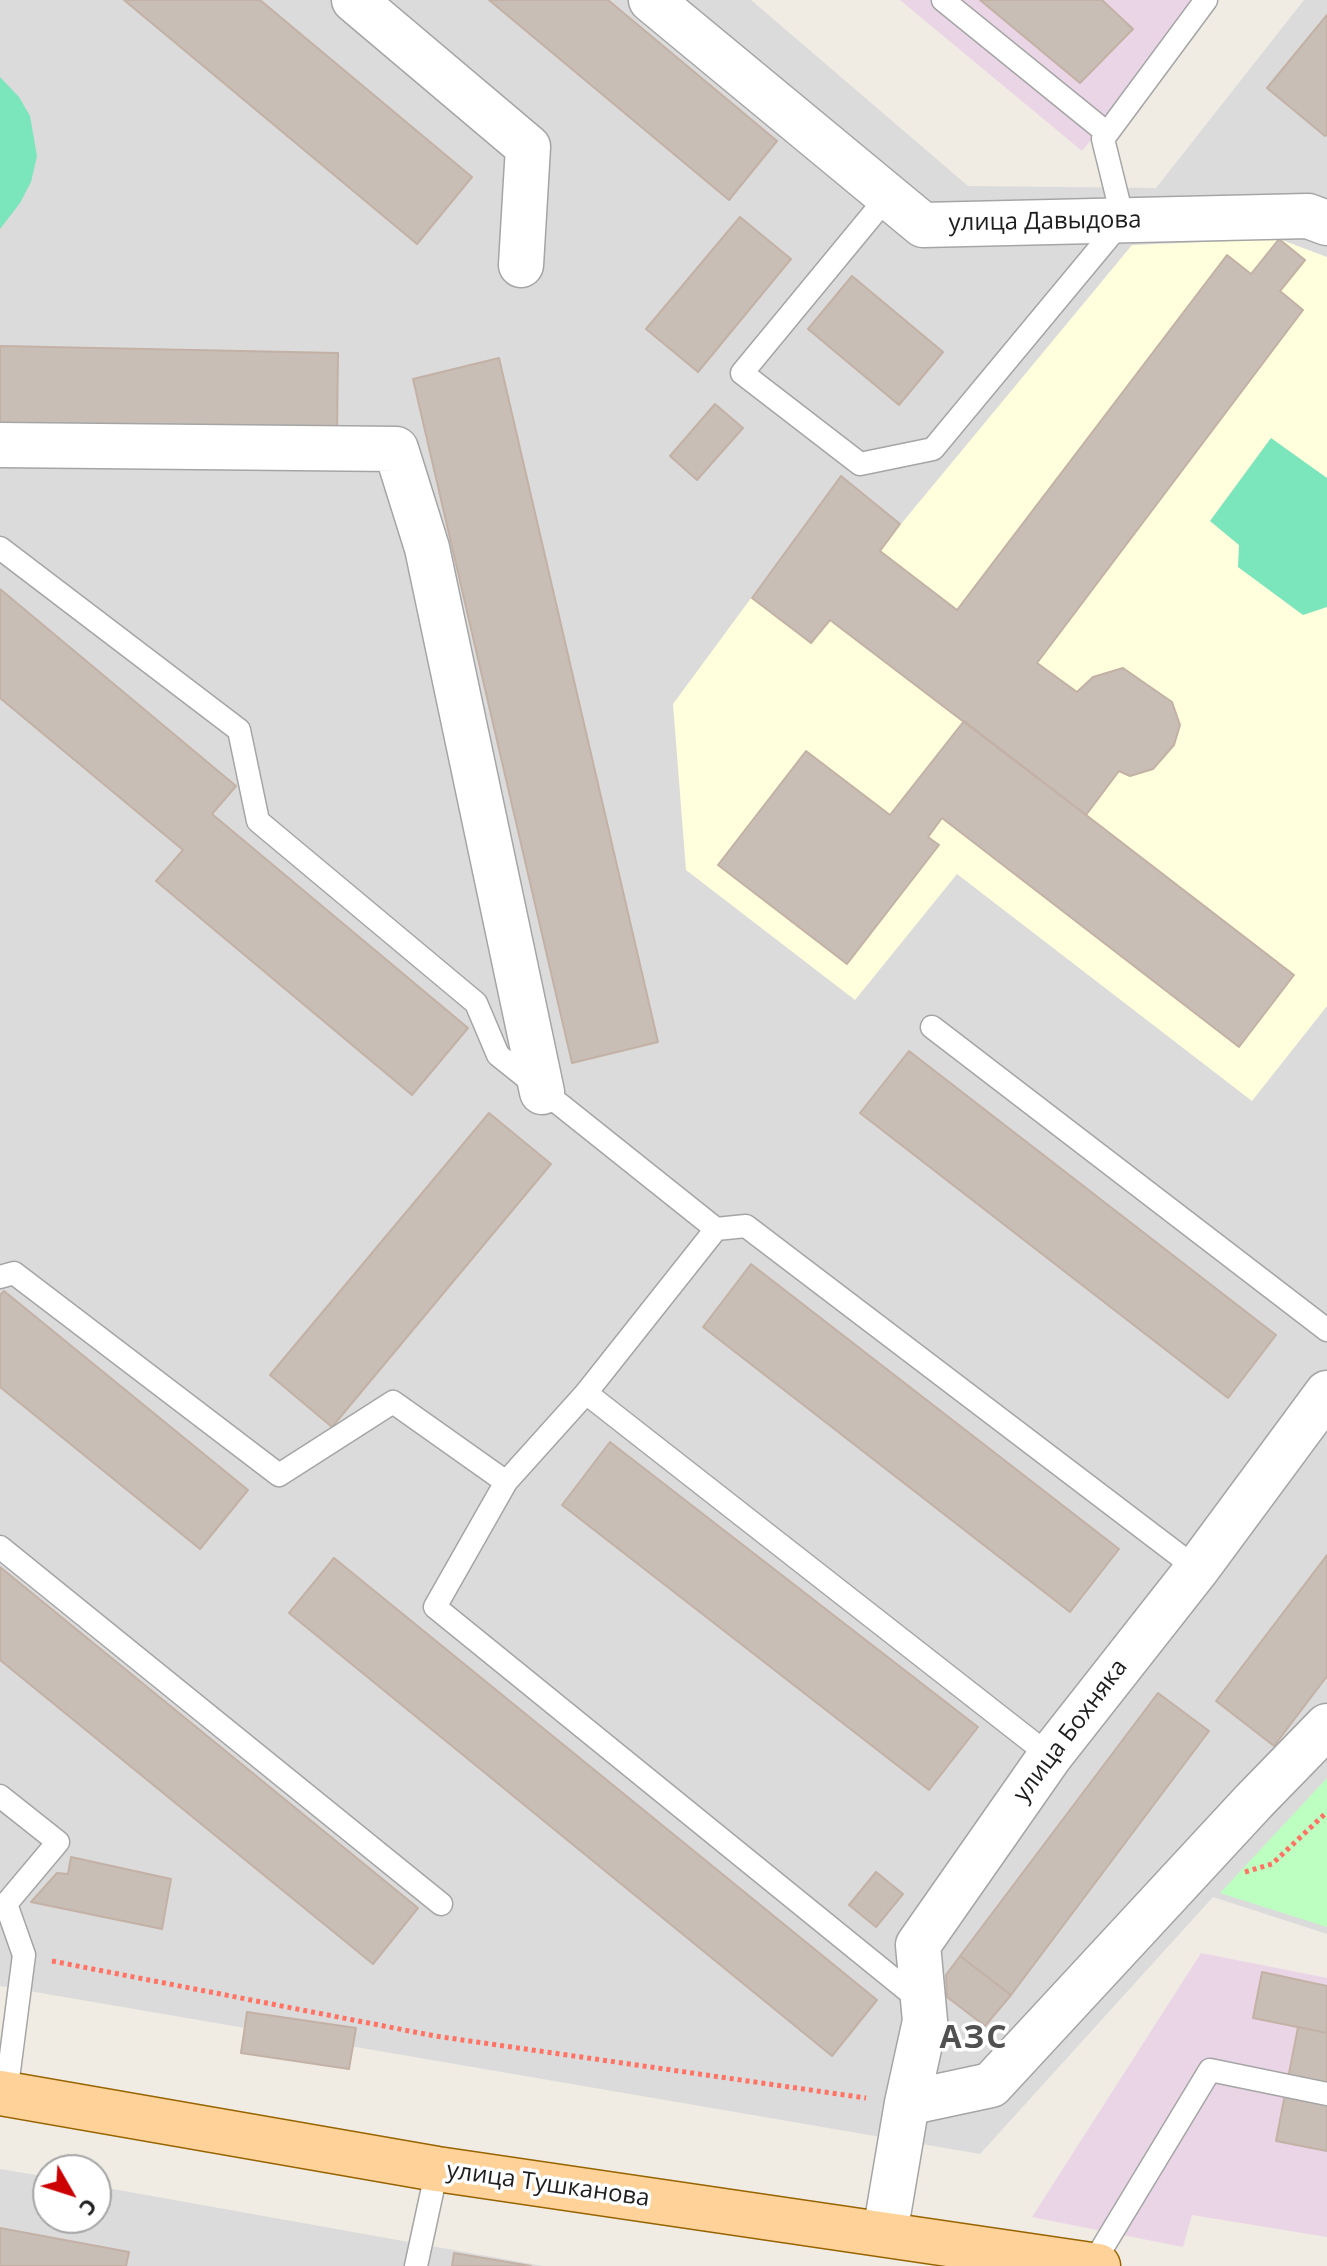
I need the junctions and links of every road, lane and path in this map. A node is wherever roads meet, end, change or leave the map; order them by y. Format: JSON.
{"nodes":[{"id":1,"x":354,"y":0,"type":"edge"},
{"id":2,"x":651,"y":0,"type":"edge"},
{"id":3,"x":943,"y":0,"type":"edge"},
{"id":4,"x":1195,"y":4,"type":"edge"},
{"id":5,"x":1107,"y":133,"type":"junction"},
{"id":6,"x":888,"y":196,"type":"junction"},
{"id":7,"x":1123,"y":220,"type":"junction"},
{"id":8,"x":1327,"y":223,"type":"edge"},
{"id":9,"x":521,"y":265,"type":"dead end"},
{"id":10,"x":0,"y":445,"type":"edge"},
{"id":11,"x":0,"y":548,"type":"edge"},
{"id":12,"x":932,"y":1027,"type":"dead end"},
{"id":13,"x":542,"y":1092,"type":"junction"},
{"id":14,"x":716,"y":1229,"type":"junction"},
{"id":15,"x":0,"y":1277,"type":"edge"},
{"id":16,"x":1327,"y":1330,"type":"edge"},
{"id":17,"x":586,"y":1393,"type":"junction"},
{"id":18,"x":1327,"y":1393,"type":"edge"},
{"id":19,"x":506,"y":1482,"type":"junction"},
{"id":20,"x":0,"y":1547,"type":"edge"},
{"id":21,"x":1197,"y":1569,"type":"junction"},
{"id":22,"x":1327,"y":1726,"type":"edge"},
{"id":23,"x":1050,"y":1756,"type":"junction"},
{"id":24,"x":0,"y":1796,"type":"edge"},
{"id":25,"x":1327,"y":1812,"type":"edge"},
{"id":26,"x":1232,"y":1876,"type":"dead end"},
{"id":27,"x":441,"y":1904,"type":"dead end"},
{"id":28,"x":24,"y":1955,"type":"junction"},
{"id":29,"x":924,"y":2004,"type":"junction"},
{"id":30,"x":3,"y":2093,"type":"edge"},
{"id":31,"x":1327,"y":2094,"type":"edge"},
{"id":32,"x":907,"y":2103,"type":"junction"},
{"id":33,"x":437,"y":2169,"type":"junction"},
{"id":34,"x":885,"y":2233,"type":"junction"},
{"id":35,"x":1095,"y":2265,"type":"edge"},
{"id":36,"x":416,"y":2266,"type":"edge"}],
"edges":[{"from":1,"to":9,"type":"street"},
{"from":2,"to":6,"type":"street","name":"улица Давыдова"},
{"from":3,"to":5,"type":"lane"},
{"from":4,"to":5,"type":"lane"},
{"from":5,"to":7,"type":"lane"},
{"from":6,"to":7,"type":"street","name":"улица Давыдова"},
{"from":6,"to":7,"type":"lane"},
{"from":7,"to":8,"type":"street","name":"улица Давыдова"},
{"from":10,"to":13,"type":"street"},
{"from":11,"to":13,"type":"lane"},
{"from":12,"to":16,"type":"lane"},
{"from":13,"to":14,"type":"lane"},
{"from":14,"to":17,"type":"lane"},
{"from":14,"to":21,"type":"lane"},
{"from":15,"to":19,"type":"lane"},
{"from":17,"to":19,"type":"lane"},
{"from":17,"to":23,"type":"lane"},
{"from":18,"to":21,"type":"street","name":"улица Бохняка"},
{"from":19,"to":29,"type":"lane"},
{"from":20,"to":27,"type":"lane"},
{"from":21,"to":23,"type":"street","name":"улица Бохняка"},
{"from":22,"to":32,"type":"street"},
{"from":23,"to":29,"type":"street","name":"улица Бохняка"},
{"from":24,"to":28,"type":"lane"},
{"from":25,"to":26,"type":"path"},
{"from":28,"to":30,"type":"lane"},
{"from":28,"to":32,"type":"path"},
{"from":29,"to":32,"type":"street","name":"улица Бохняка"},
{"from":30,"to":33,"type":"main road","name":"улица Тушканова"},
{"from":31,"to":35,"type":"lane"},
{"from":32,"to":34,"type":"street","name":"улица Бохняка"},
{"from":33,"to":34,"type":"main road","name":"улица Тушканова"},
{"from":33,"to":36,"type":"lane"},
{"from":34,"to":35,"type":"main road","name":"улица Тушканова"}]}
